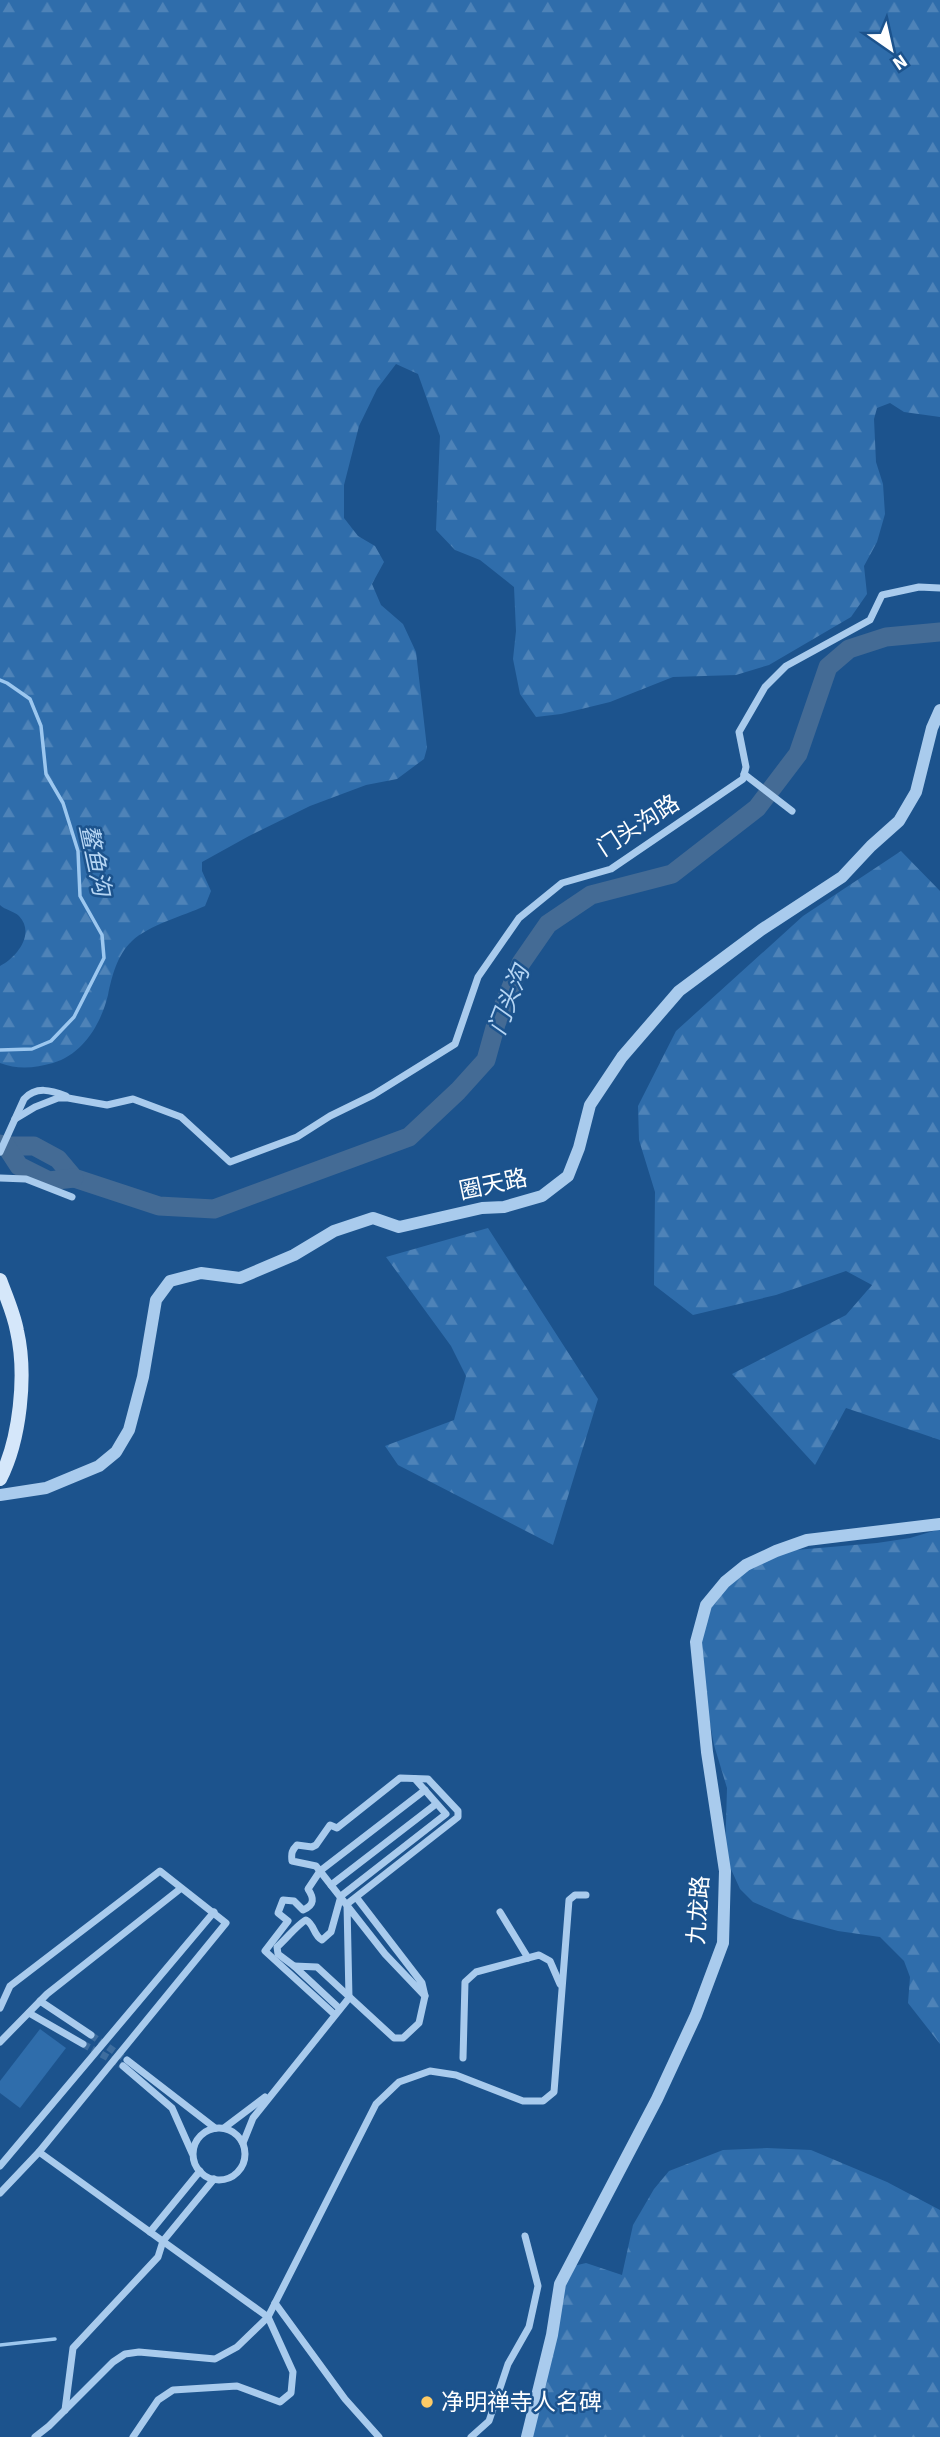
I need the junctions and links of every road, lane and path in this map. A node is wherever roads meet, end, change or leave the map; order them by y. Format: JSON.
{"nodes":[{"id":1,"x":940,"y":588,"type":"edge"},
{"id":2,"x":940,"y":710,"type":"edge"},
{"id":3,"x":744,"y":774,"type":"junction"},
{"id":4,"x":792,"y":811,"type":"dead end"},
{"id":5,"x":68,"y":1098,"type":"junction"},
{"id":6,"x":15,"y":1119,"type":"junction"},
{"id":7,"x":0,"y":1152,"type":"edge"},
{"id":8,"x":0,"y":1178,"type":"edge"},
{"id":9,"x":72,"y":1197,"type":"dead end"},
{"id":10,"x":0,"y":1280,"type":"edge"},
{"id":11,"x":0,"y":1479,"type":"edge"},
{"id":12,"x":0,"y":1495,"type":"edge"},
{"id":13,"x":940,"y":1524,"type":"edge"},
{"id":14,"x":414,"y":1779,"type":"junction"},
{"id":15,"x":425,"y":1790,"type":"junction"},
{"id":16,"x":436,"y":1804,"type":"junction"},
{"id":17,"x":454,"y":1808,"type":"junction"},
{"id":18,"x":446,"y":1814,"type":"junction"},
{"id":19,"x":320,"y":1871,"type":"junction"},
{"id":20,"x":331,"y":1885,"type":"junction"},
{"id":21,"x":180,"y":1889,"type":"junction"},
{"id":22,"x":586,"y":1895,"type":"dead end"},
{"id":23,"x":341,"y":1896,"type":"junction"},
{"id":24,"x":356,"y":1897,"type":"junction"},
{"id":25,"x":347,"y":1904,"type":"junction"},
{"id":26,"x":500,"y":1912,"type":"dead end"},
{"id":27,"x":214,"y":1913,"type":"junction"},
{"id":28,"x":528,"y":1958,"type":"junction"},
{"id":29,"x":294,"y":1966,"type":"junction"},
{"id":30,"x":562,"y":1988,"type":"junction"},
{"id":31,"x":425,"y":1996,"type":"junction"},
{"id":32,"x":349,"y":1998,"type":"junction"},
{"id":33,"x":40,"y":2001,"type":"junction"},
{"id":34,"x":0,"y":2008,"type":"edge"},
{"id":35,"x":337,"y":2011,"type":"junction"},
{"id":36,"x":29,"y":2013,"type":"junction"},
{"id":37,"x":91,"y":2035,"type":"tunnel mouth"},
{"id":38,"x":0,"y":2042,"type":"edge"},
{"id":39,"x":83,"y":2044,"type":"tunnel mouth"},
{"id":40,"x":463,"y":2059,"type":"dead end"},
{"id":41,"x":274,"y":2091,"type":"junction"},
{"id":42,"x":220,"y":2128,"type":"junction"},
{"id":43,"x":243,"y":2143,"type":"junction"},
{"id":44,"x":40,"y":2152,"type":"junction"},
{"id":45,"x":194,"y":2157,"type":"junction"},
{"id":46,"x":0,"y":2166,"type":"edge"},
{"id":47,"x":200,"y":2171,"type":"junction"},
{"id":48,"x":214,"y":2179,"type":"junction"},
{"id":49,"x":0,"y":2193,"type":"edge"},
{"id":50,"x":149,"y":2232,"type":"junction"},
{"id":51,"x":525,"y":2236,"type":"dead end"},
{"id":52,"x":163,"y":2241,"type":"junction"},
{"id":53,"x":275,"y":2303,"type":"junction"},
{"id":54,"x":268,"y":2317,"type":"junction"},
{"id":55,"x":65,"y":2410,"type":"junction"},
{"id":56,"x":35,"y":2437,"type":"edge"},
{"id":57,"x":133,"y":2437,"type":"edge"},
{"id":58,"x":379,"y":2437,"type":"edge"},
{"id":59,"x":471,"y":2437,"type":"edge"},
{"id":60,"x":527,"y":2437,"type":"edge"}],
"edges":[{"from":1,"to":3,"type":"street"},
{"from":2,"to":12,"type":"street","name":"圈天路"},
{"from":3,"to":4,"type":"street"},
{"from":3,"to":5,"type":"street","name":"门头沟路"},
{"from":5,"to":6,"type":"street"},
{"from":5,"to":6,"type":"street"},
{"from":6,"to":7,"type":"street"},
{"from":8,"to":9,"type":"street"},
{"from":10,"to":11,"type":"main road"},
{"from":13,"to":60,"type":"street","name":"九龙路"},
{"from":14,"to":15,"type":"street"},
{"from":14,"to":17,"type":"street"},
{"from":14,"to":19,"type":"street"},
{"from":15,"to":16,"type":"street"},
{"from":15,"to":19,"type":"street"},
{"from":16,"to":18,"type":"street"},
{"from":16,"to":20,"type":"street"},
{"from":17,"to":18,"type":"street"},
{"from":17,"to":24,"type":"street"},
{"from":18,"to":23,"type":"street"},
{"from":19,"to":20,"type":"street"},
{"from":19,"to":35,"type":"street"},
{"from":20,"to":23,"type":"street"},
{"from":21,"to":27,"type":"street"},
{"from":21,"to":33,"type":"street"},
{"from":21,"to":34,"type":"street"},
{"from":22,"to":30,"type":"street"},
{"from":23,"to":25,"type":"street"},
{"from":23,"to":29,"type":"street"},
{"from":24,"to":25,"type":"street"},
{"from":24,"to":31,"type":"street"},
{"from":25,"to":31,"type":"street"},
{"from":25,"to":32,"type":"street"},
{"from":26,"to":28,"type":"street"},
{"from":27,"to":44,"type":"street"},
{"from":27,"to":46,"type":"street"},
{"from":28,"to":30,"type":"street"},
{"from":28,"to":40,"type":"street"},
{"from":29,"to":32,"type":"street"},
{"from":29,"to":35,"type":"street"},
{"from":30,"to":53,"type":"street"},
{"from":31,"to":32,"type":"street"},
{"from":32,"to":35,"type":"street"},
{"from":33,"to":36,"type":"street"},
{"from":33,"to":37,"type":"street"},
{"from":35,"to":41,"type":"street"},
{"from":36,"to":38,"type":"street"},
{"from":36,"to":39,"type":"street"},
{"from":41,"to":42,"type":"street"},
{"from":41,"to":43,"type":"street"},
{"from":42,"to":43,"type":"street"},
{"from":42,"to":45,"type":"street"},
{"from":42,"to":45,"type":"street"},
{"from":43,"to":48,"type":"street"},
{"from":44,"to":49,"type":"street"},
{"from":44,"to":50,"type":"street"},
{"from":45,"to":47,"type":"street"},
{"from":47,"to":48,"type":"street"},
{"from":47,"to":50,"type":"street"},
{"from":48,"to":52,"type":"street"},
{"from":50,"to":52,"type":"street"},
{"from":51,"to":59,"type":"street"},
{"from":52,"to":54,"type":"street"},
{"from":52,"to":55,"type":"street"},
{"from":53,"to":54,"type":"street"},
{"from":53,"to":58,"type":"street"},
{"from":54,"to":55,"type":"street"},
{"from":54,"to":57,"type":"street"},
{"from":55,"to":56,"type":"street"}]}
